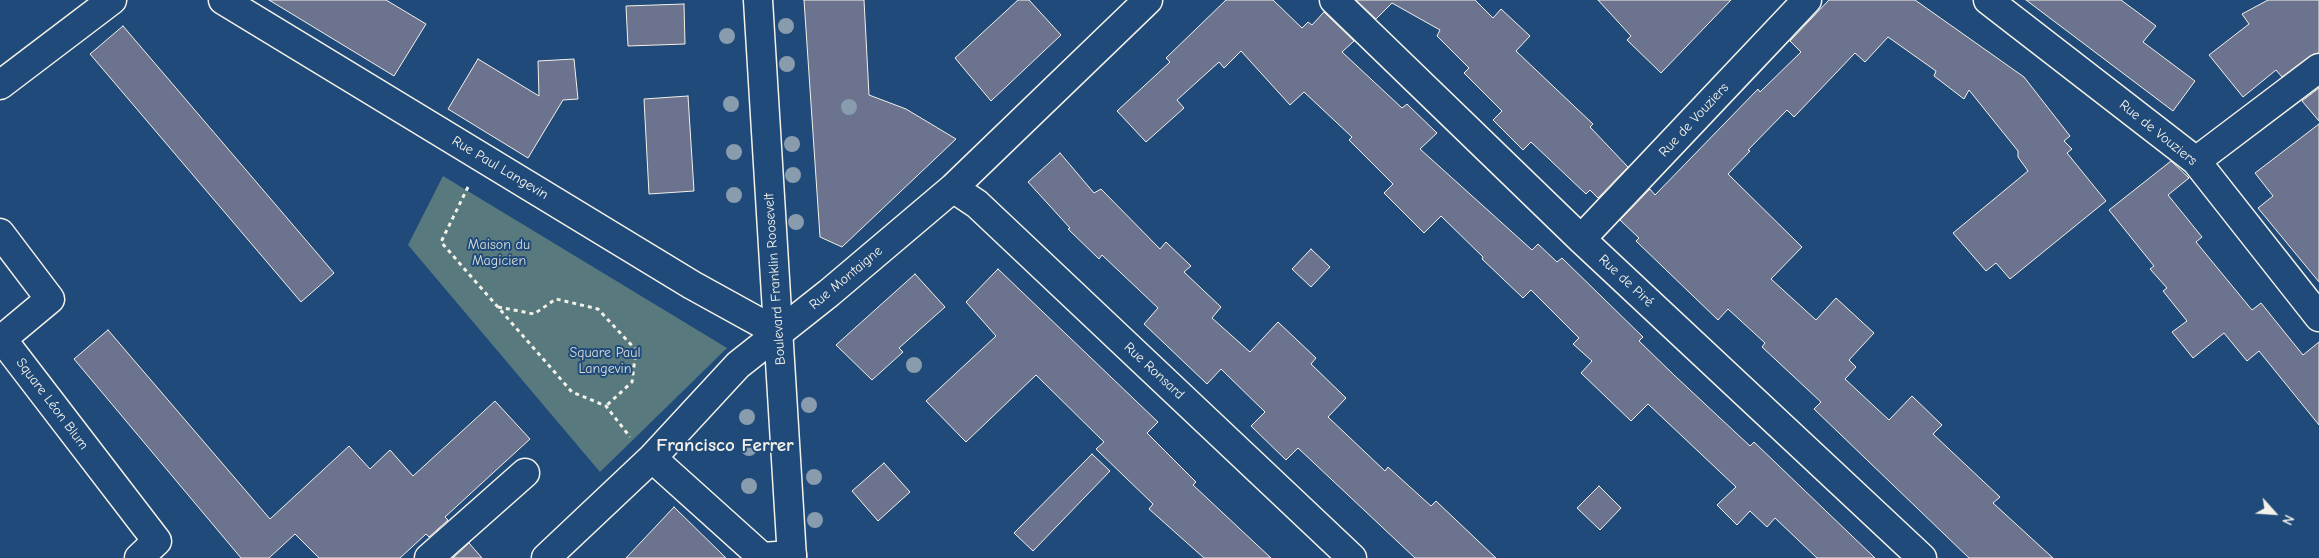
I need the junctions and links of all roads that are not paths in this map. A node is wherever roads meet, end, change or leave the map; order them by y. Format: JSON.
{"nodes":[{"id":1,"x":112,"y":0,"type":"edge"},
{"id":2,"x":224,"y":0,"type":"edge"},
{"id":3,"x":758,"y":0,"type":"edge"},
{"id":4,"x":1148,"y":0,"type":"edge"},
{"id":5,"x":1334,"y":0,"type":"edge"},
{"id":6,"x":1806,"y":0,"type":"edge"},
{"id":7,"x":1988,"y":0,"type":"edge"},
{"id":8,"x":2319,"y":68,"type":"edge"},
{"id":9,"x":0,"y":85,"type":"edge"},
{"id":10,"x":2196,"y":161,"type":"junction"},
{"id":11,"x":954,"y":188,"type":"junction"},
{"id":12,"x":0,"y":233,"type":"edge"},
{"id":13,"x":1580,"y":239,"type":"junction"},
{"id":14,"x":2319,"y":317,"type":"edge"},
{"id":15,"x":778,"y":333,"type":"junction"},
{"id":16,"x":652,"y":458,"type":"junction"},
{"id":17,"x":525,"y":473,"type":"dead end"},
{"id":18,"x":792,"y":556,"type":"edge"},
{"id":19,"x":139,"y":558,"type":"edge"},
{"id":20,"x":429,"y":558,"type":"edge"},
{"id":21,"x":546,"y":558,"type":"edge"},
{"id":22,"x":1352,"y":558,"type":"edge"},
{"id":23,"x":1922,"y":558,"type":"edge"}],
"edges":[{"from":1,"to":9,"type":"street"},
{"from":2,"to":15,"type":"street","name":"Rue Paul Langevin"},
{"from":3,"to":15,"type":"street","name":"Boulevard Franklin Roosevelt"},
{"from":4,"to":11,"type":"street","name":"Rue Montaigne"},
{"from":5,"to":13,"type":"street","name":"Rue de Piré"},
{"from":6,"to":13,"type":"street","name":"Rue de Vouziers"},
{"from":7,"to":10,"type":"street","name":"Rue de Vouziers"},
{"from":8,"to":10,"type":"street"},
{"from":10,"to":14,"type":"street","name":"Rue de Vouziers"},
{"from":11,"to":15,"type":"street","name":"Rue Montaigne"},
{"from":11,"to":22,"type":"street","name":"Rue Ronsard"},
{"from":12,"to":19,"type":"street","name":"Square Léon Blum"},
{"from":13,"to":23,"type":"street","name":"Rue de Piré"},
{"from":15,"to":16,"type":"street","name":"Rue Montaigne"},
{"from":15,"to":18,"type":"street","name":"Boulevard Franklin Roosevelt"},
{"from":16,"to":18,"type":"street"},
{"from":16,"to":21,"type":"street","name":"Rue Montaigne"},
{"from":17,"to":20,"type":"street"}]}
